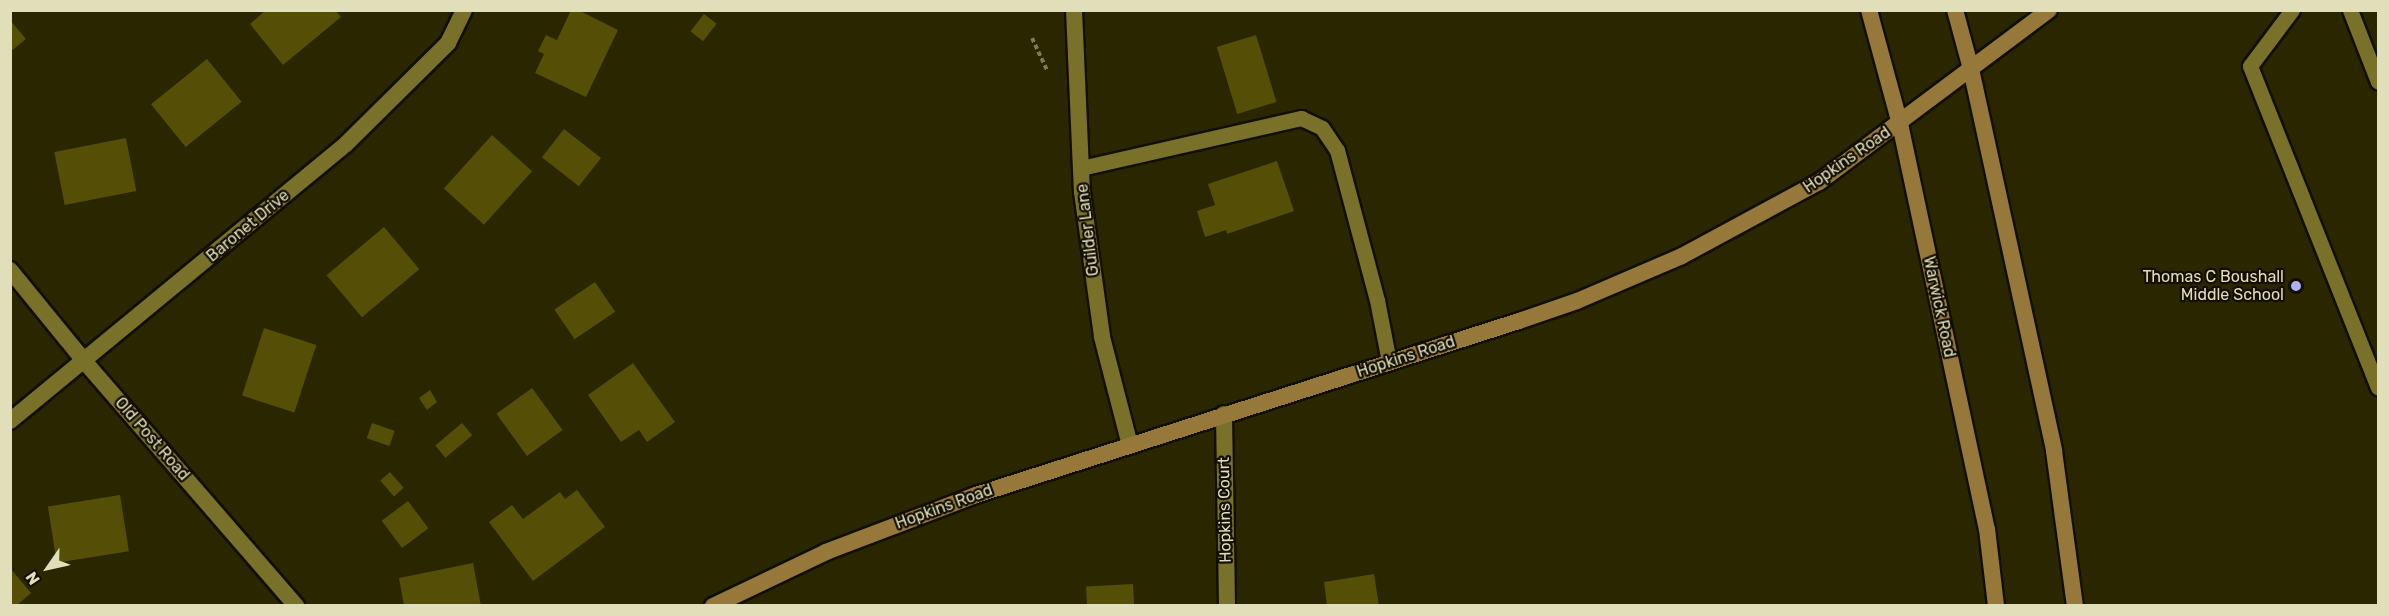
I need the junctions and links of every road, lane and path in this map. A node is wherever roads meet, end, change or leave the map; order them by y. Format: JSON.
{"nodes":[{"id":1,"x":464,"y":10,"type":"edge"},
{"id":2,"x":1074,"y":10,"type":"edge"},
{"id":3,"x":1869,"y":10,"type":"edge"},
{"id":4,"x":1955,"y":10,"type":"edge"},
{"id":5,"x":2049,"y":10,"type":"edge"},
{"id":6,"x":2292,"y":10,"type":"edge"},
{"id":7,"x":2350,"y":10,"type":"edge"},
{"id":8,"x":1971,"y":69,"type":"junction"},
{"id":9,"x":2379,"y":82,"type":"edge"},
{"id":10,"x":1900,"y":124,"type":"junction"},
{"id":11,"x":1081,"y":168,"type":"junction"},
{"id":12,"x":10,"y":270,"type":"edge"},
{"id":13,"x":86,"y":362,"type":"junction"},
{"id":14,"x":1389,"y":362,"type":"junction"},
{"id":15,"x":2379,"y":387,"type":"edge"},
{"id":16,"x":1224,"y":414,"type":"junction"},
{"id":17,"x":10,"y":421,"type":"edge"},
{"id":18,"x":1130,"y":445,"type":"junction"},
{"id":19,"x":717,"y":604,"type":"edge"},
{"id":20,"x":296,"y":606,"type":"edge"},
{"id":21,"x":1227,"y":606,"type":"edge"},
{"id":22,"x":1996,"y":606,"type":"edge"},
{"id":23,"x":2075,"y":606,"type":"edge"}],
"edges":[{"from":1,"to":13,"type":"street","name":"Baronet Drive"},
{"from":2,"to":11,"type":"street","name":"Guilder Lane"},
{"from":3,"to":10,"type":"main road","name":"Warwick Road"},
{"from":4,"to":8,"type":"main road"},
{"from":5,"to":8,"type":"main road","name":"Hopkins Road"},
{"from":6,"to":15,"type":"lane"},
{"from":7,"to":9,"type":"lane"},
{"from":8,"to":10,"type":"main road","name":"Hopkins Road"},
{"from":8,"to":23,"type":"main road"},
{"from":10,"to":14,"type":"main road","name":"Hopkins Road"},
{"from":10,"to":22,"type":"main road","name":"Warwick Road"},
{"from":11,"to":14,"type":"lane"},
{"from":11,"to":18,"type":"street","name":"Guilder Lane"},
{"from":12,"to":13,"type":"street","name":"Old Post Road"},
{"from":13,"to":17,"type":"street","name":"Baronet Drive"},
{"from":13,"to":20,"type":"street","name":"Old Post Road"},
{"from":14,"to":16,"type":"main road","name":"Hopkins Road"},
{"from":16,"to":18,"type":"main road","name":"Hopkins Road"},
{"from":16,"to":21,"type":"street","name":"Hopkins Court"},
{"from":18,"to":19,"type":"main road","name":"Hopkins Road"}]}
